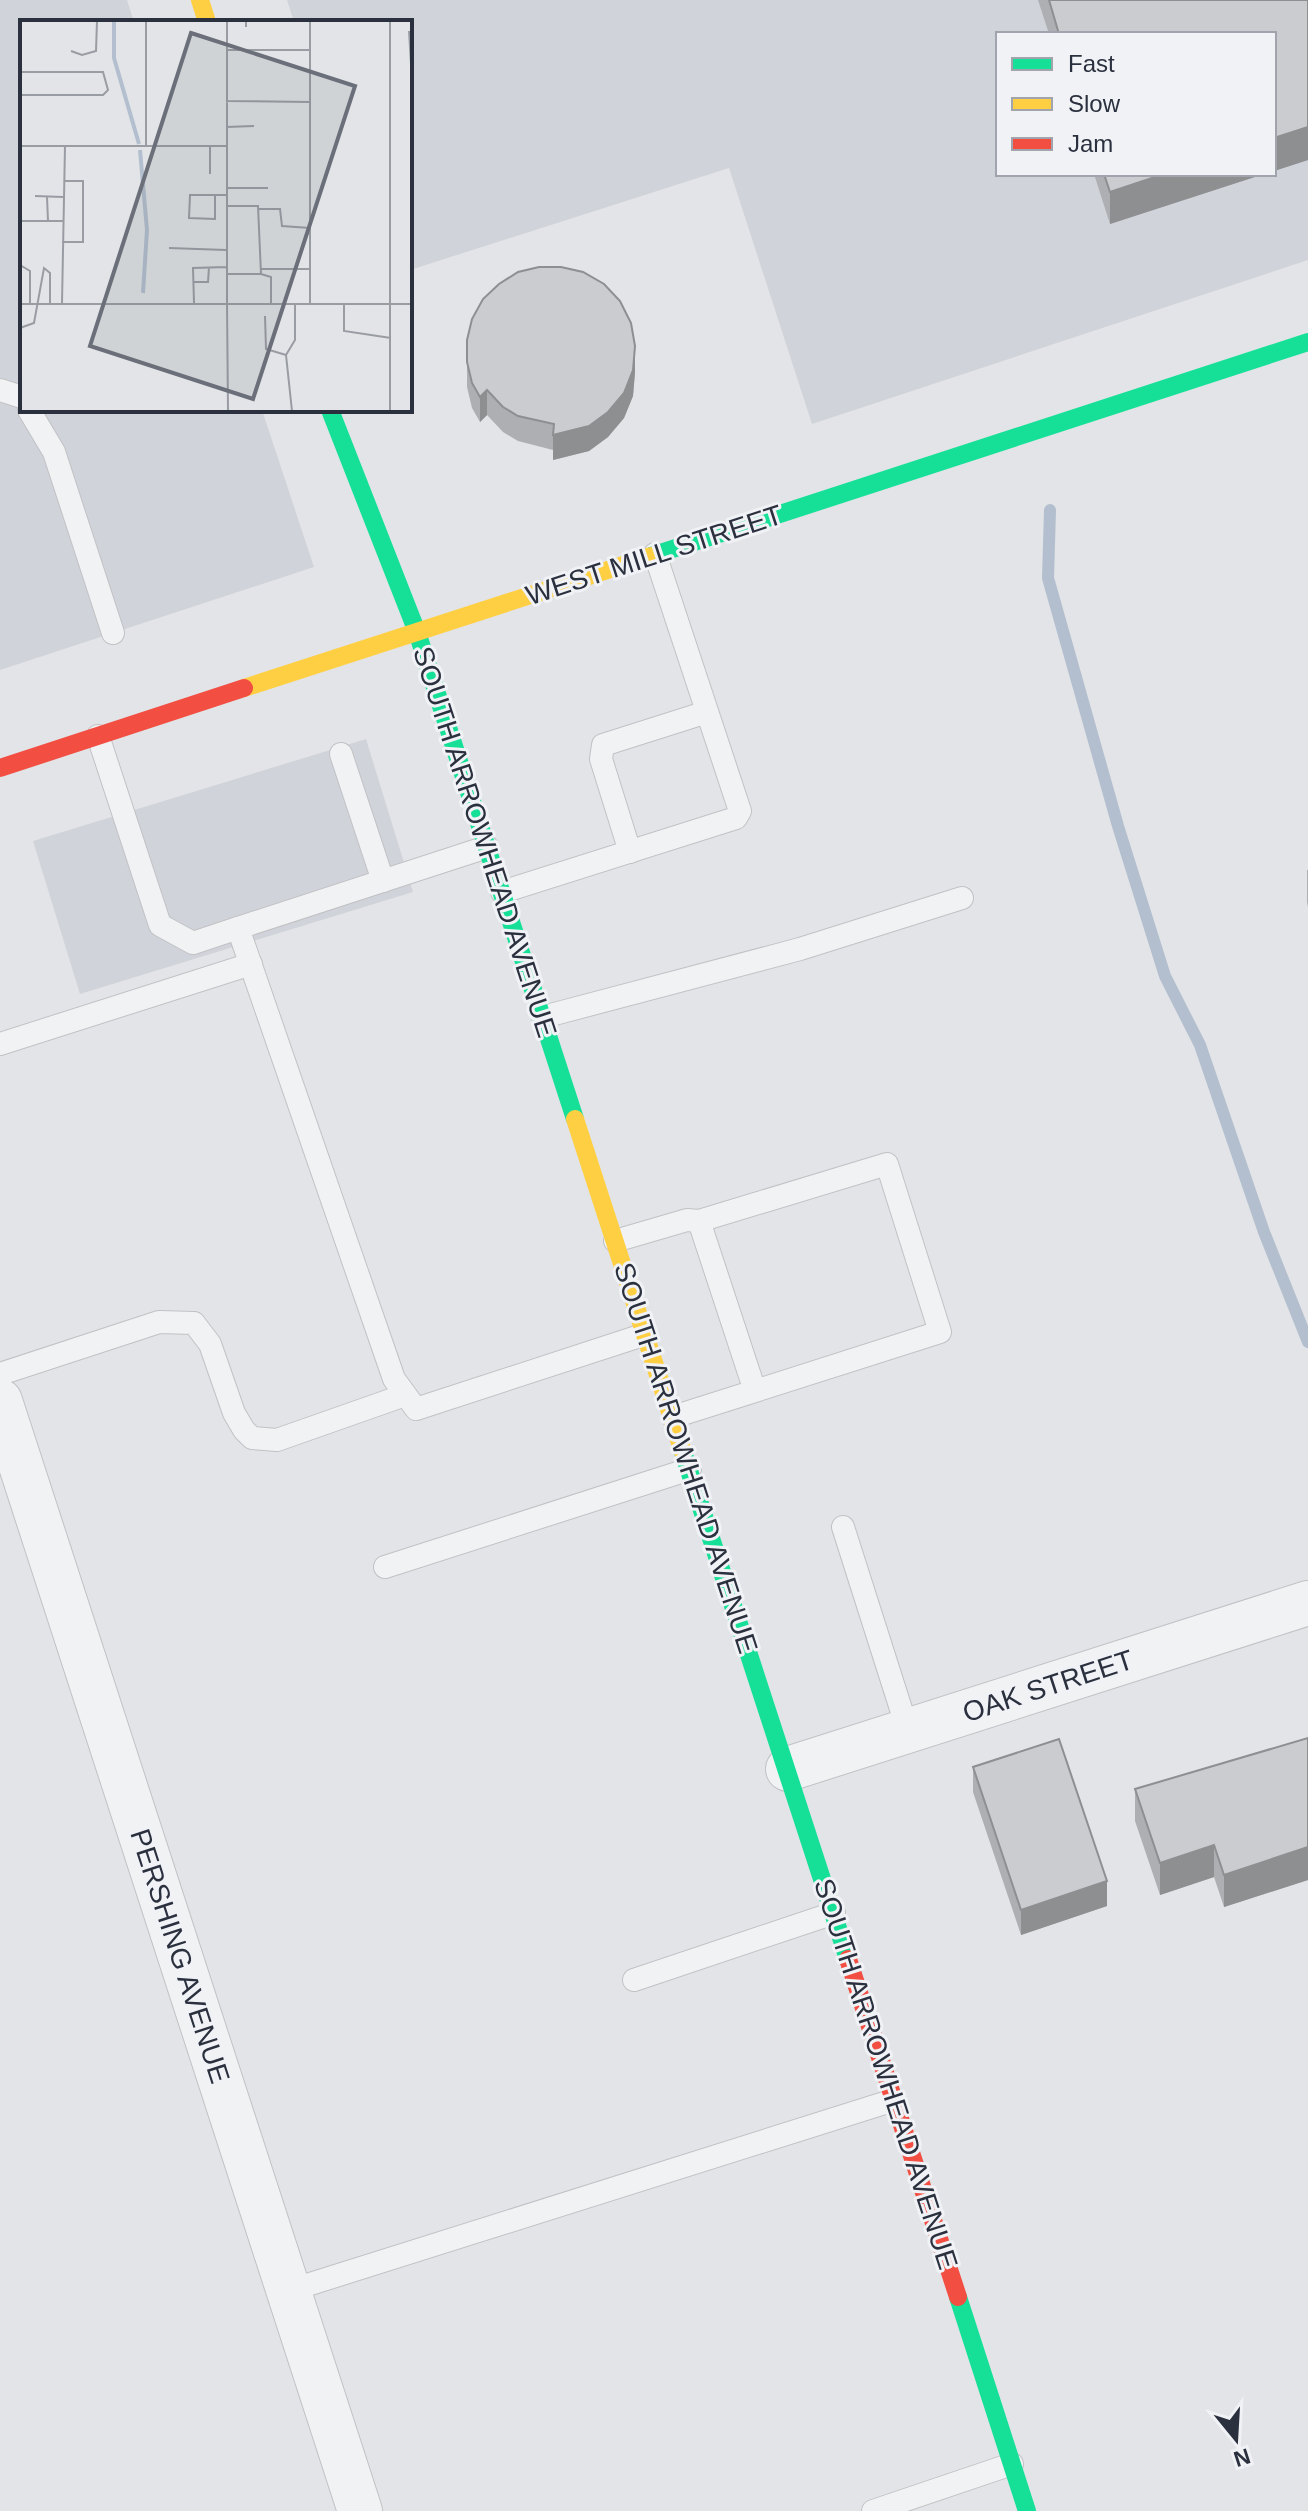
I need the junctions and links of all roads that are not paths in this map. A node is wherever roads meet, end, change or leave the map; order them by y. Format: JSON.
{"nodes":[{"id":1,"x":200,"y":0,"type":"edge"},
{"id":2,"x":206,"y":20,"type":"edge"},
{"id":3,"x":1308,"y":342,"type":"edge"},
{"id":4,"x":0,"y":390,"type":"edge"},
{"id":5,"x":20,"y":396,"type":"edge"},
{"id":6,"x":30,"y":412,"type":"edge"},
{"id":7,"x":331,"y":412,"type":"edge"},
{"id":8,"x":655,"y":554,"type":"junction"},
{"id":9,"x":417,"y":632,"type":"junction"},
{"id":10,"x":113,"y":633,"type":"dead end"},
{"id":11,"x":707,"y":712,"type":"junction"},
{"id":12,"x":98,"y":736,"type":"junction"},
{"id":13,"x":341,"y":754,"type":"dead end"},
{"id":14,"x":0,"y":768,"type":"edge"},
{"id":15,"x":487,"y":847,"type":"junction"},
{"id":16,"x":630,"y":852,"type":"junction"},
{"id":17,"x":383,"y":881,"type":"junction"},
{"id":18,"x":502,"y":892,"type":"junction"},
{"id":19,"x":962,"y":898,"type":"dead end"},
{"id":20,"x":238,"y":928,"type":"junction"},
{"id":21,"x":251,"y":964,"type":"junction"},
{"id":22,"x":543,"y":1017,"type":"junction"},
{"id":23,"x":0,"y":1044,"type":"edge"},
{"id":24,"x":699,"y":1221,"type":"junction"},
{"id":25,"x":615,"y":1241,"type":"junction"},
{"id":26,"x":646,"y":1334,"type":"junction"},
{"id":27,"x":0,"y":1374,"type":"edge"},
{"id":28,"x":755,"y":1391,"type":"junction"},
{"id":29,"x":405,"y":1395,"type":"junction"},
{"id":30,"x":0,"y":1401,"type":"edge"},
{"id":31,"x":673,"y":1417,"type":"junction"},
{"id":32,"x":690,"y":1469,"type":"junction"},
{"id":33,"x":843,"y":1527,"type":"dead end"},
{"id":34,"x":385,"y":1567,"type":"dead end"},
{"id":35,"x":1308,"y":1603,"type":"edge"},
{"id":36,"x":908,"y":1731,"type":"junction"},
{"id":37,"x":788,"y":1769,"type":"junction"},
{"id":38,"x":834,"y":1913,"type":"junction"},
{"id":39,"x":634,"y":1980,"type":"dead end"},
{"id":40,"x":894,"y":2100,"type":"junction"},
{"id":41,"x":288,"y":2291,"type":"junction"},
{"id":42,"x":1012,"y":2464,"type":"junction"},
{"id":43,"x":360,"y":2511,"type":"edge"},
{"id":44,"x":873,"y":2511,"type":"edge"},
{"id":45,"x":1027,"y":2511,"type":"edge"}],
"edges":[{"from":1,"to":2,"type":"main road"},
{"from":3,"to":8,"type":"main road","name":"WEST MILL STREET"},
{"from":4,"to":5,"type":"lane"},
{"from":6,"to":10,"type":"lane"},
{"from":7,"to":9,"type":"main road","name":"SOUTH ARROWHEAD AVENUE"},
{"from":8,"to":9,"type":"main road","name":"WEST MILL STREET"},
{"from":8,"to":11,"type":"lane"},
{"from":9,"to":12,"type":"main road","name":"WEST MILL STREET"},
{"from":9,"to":15,"type":"main road","name":"SOUTH ARROWHEAD AVENUE"},
{"from":11,"to":16,"type":"lane"},
{"from":11,"to":16,"type":"lane"},
{"from":12,"to":14,"type":"main road","name":"WEST MILL STREET"},
{"from":12,"to":20,"type":"lane"},
{"from":13,"to":17,"type":"lane"},
{"from":15,"to":17,"type":"lane"},
{"from":15,"to":18,"type":"main road","name":"SOUTH ARROWHEAD AVENUE"},
{"from":16,"to":18,"type":"lane"},
{"from":17,"to":20,"type":"lane"},
{"from":18,"to":22,"type":"main road","name":"SOUTH ARROWHEAD AVENUE"},
{"from":19,"to":22,"type":"lane"},
{"from":20,"to":21,"type":"lane"},
{"from":21,"to":23,"type":"lane"},
{"from":21,"to":29,"type":"lane"},
{"from":22,"to":25,"type":"main road","name":"SOUTH ARROWHEAD AVENUE"},
{"from":24,"to":25,"type":"lane"},
{"from":24,"to":28,"type":"lane"},
{"from":24,"to":28,"type":"lane"},
{"from":25,"to":26,"type":"main road","name":"SOUTH ARROWHEAD AVENUE"},
{"from":26,"to":29,"type":"lane"},
{"from":26,"to":31,"type":"main road","name":"SOUTH ARROWHEAD AVENUE"},
{"from":27,"to":29,"type":"lane"},
{"from":28,"to":31,"type":"lane"},
{"from":30,"to":41,"type":"street","name":"PERSHING AVENUE"},
{"from":31,"to":32,"type":"main road","name":"SOUTH ARROWHEAD AVENUE"},
{"from":32,"to":34,"type":"lane"},
{"from":32,"to":37,"type":"main road","name":"SOUTH ARROWHEAD AVENUE"},
{"from":33,"to":36,"type":"lane"},
{"from":35,"to":36,"type":"street","name":"OAK STREET"},
{"from":36,"to":37,"type":"street","name":"OAK STREET"},
{"from":37,"to":38,"type":"main road","name":"SOUTH ARROWHEAD AVENUE"},
{"from":38,"to":39,"type":"lane"},
{"from":38,"to":40,"type":"main road","name":"SOUTH ARROWHEAD AVENUE"},
{"from":40,"to":41,"type":"lane"},
{"from":40,"to":42,"type":"main road","name":"SOUTH ARROWHEAD AVENUE"},
{"from":41,"to":43,"type":"street","name":"PERSHING AVENUE"},
{"from":42,"to":44,"type":"lane"},
{"from":42,"to":45,"type":"main road","name":"SOUTH ARROWHEAD AVENUE"}]}
